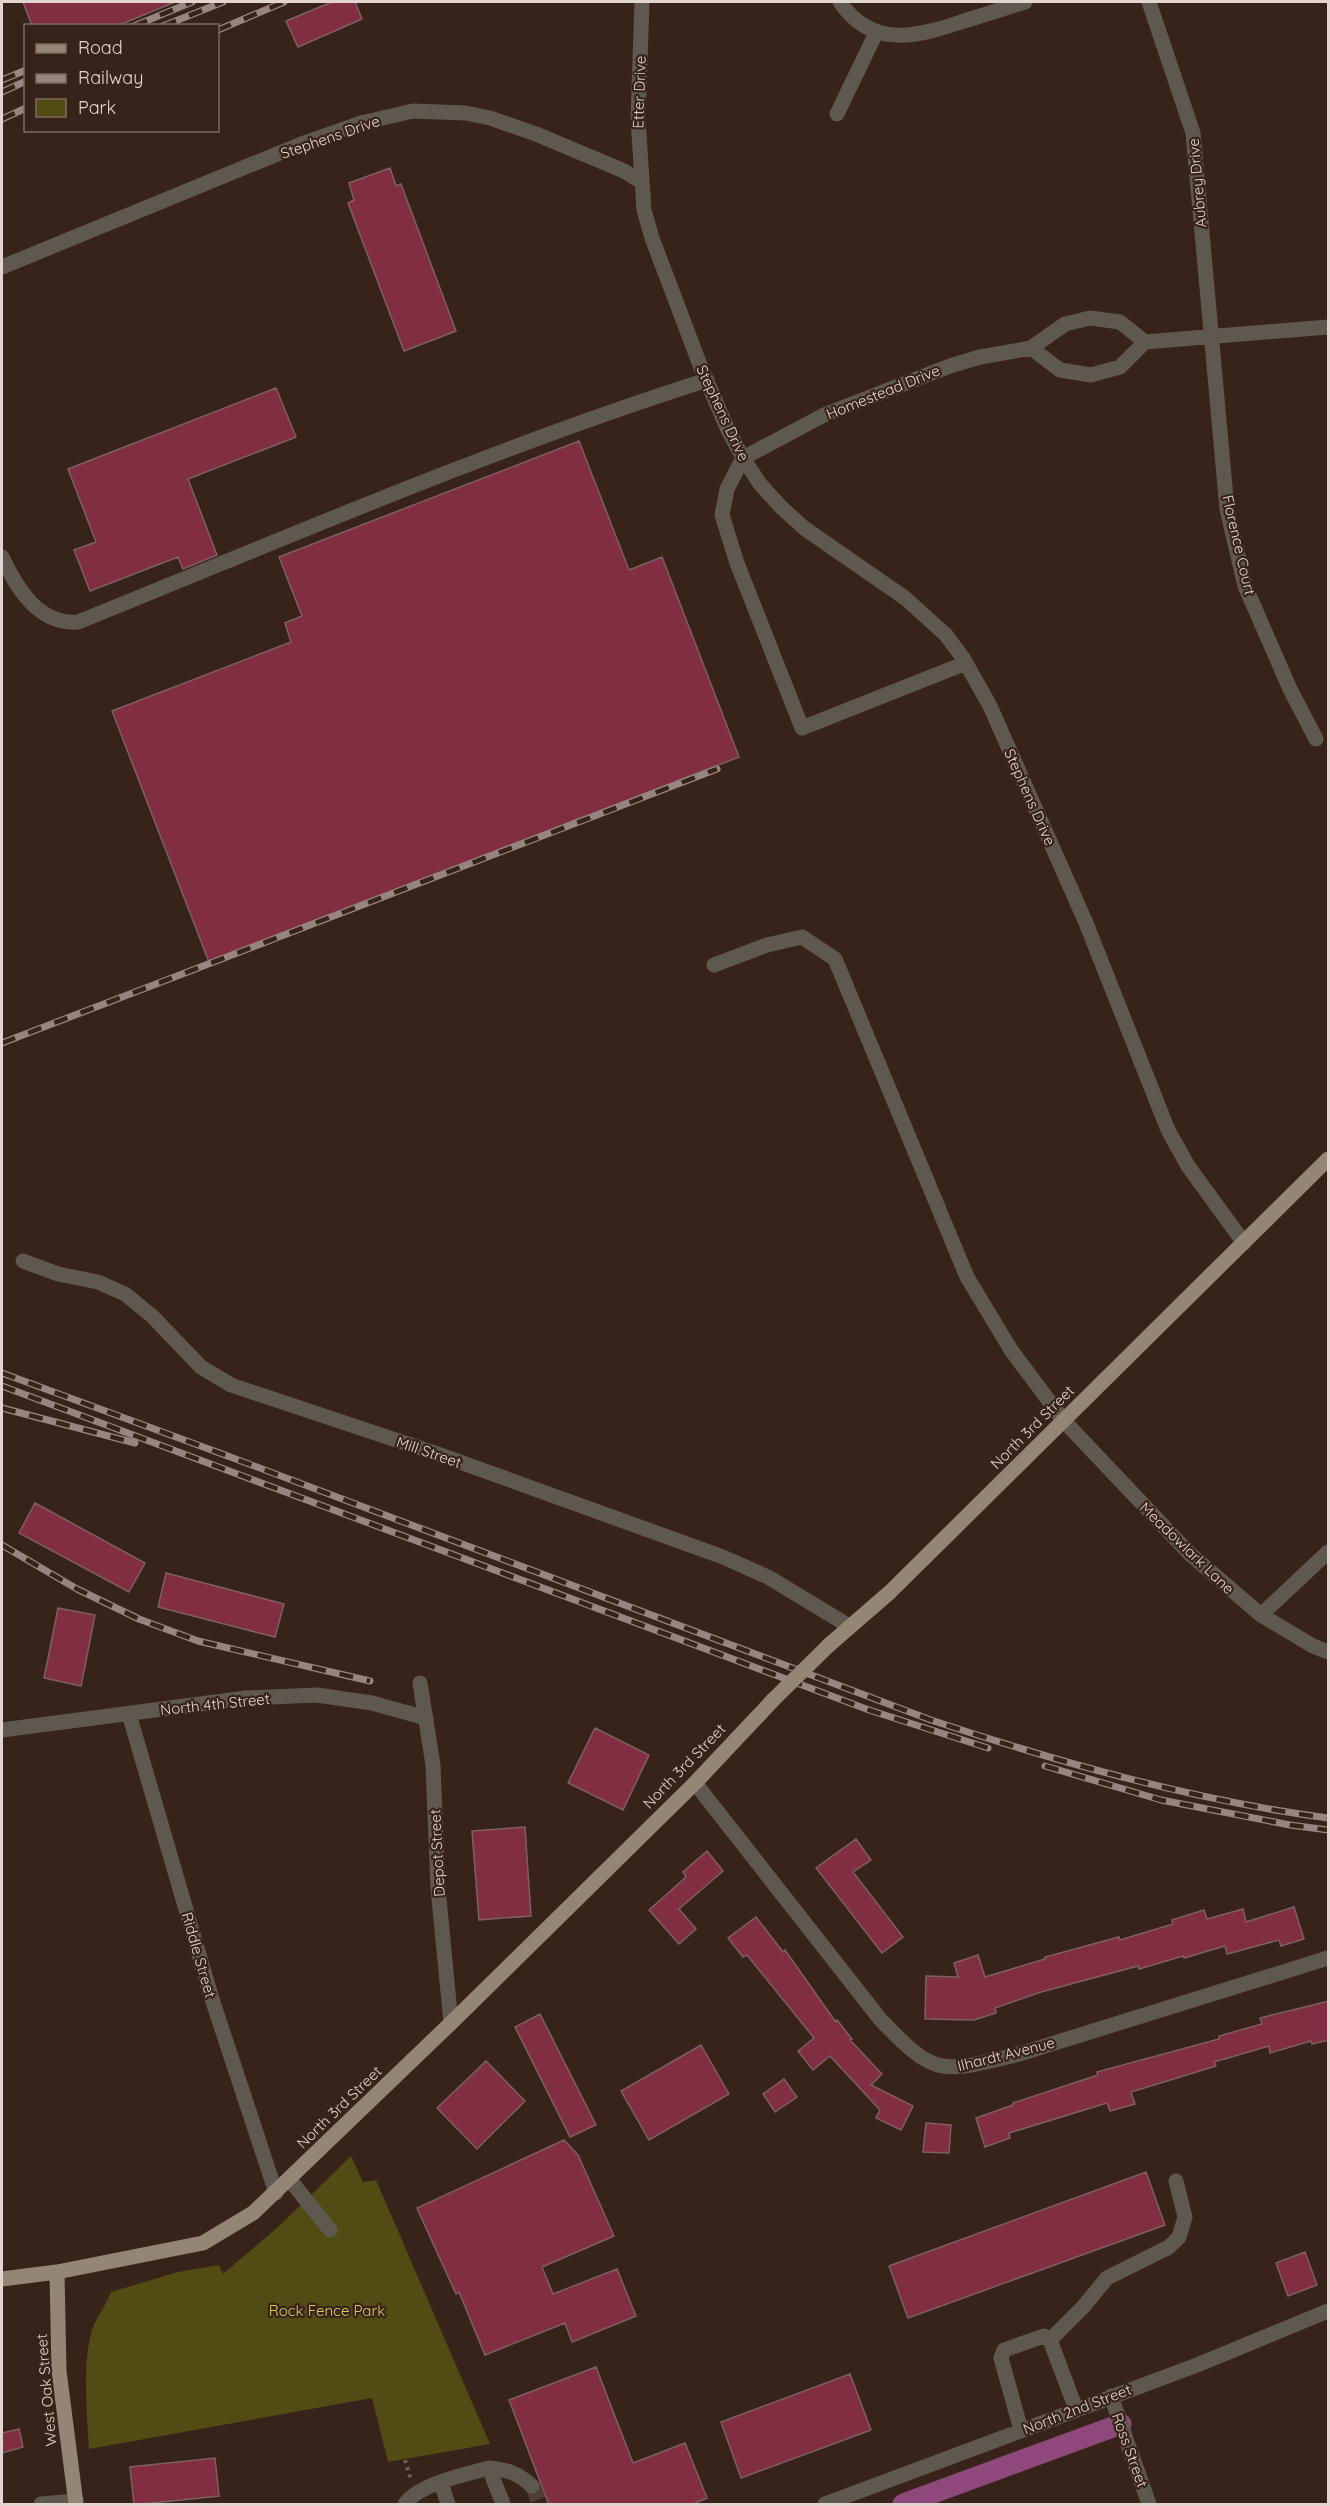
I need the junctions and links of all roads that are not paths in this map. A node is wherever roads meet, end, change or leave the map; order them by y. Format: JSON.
{"nodes":[{"id":1,"x":642,"y":2,"type":"edge"},
{"id":2,"x":840,"y":2,"type":"edge"},
{"id":3,"x":1026,"y":2,"type":"edge"},
{"id":4,"x":1149,"y":2,"type":"edge"},
{"id":5,"x":876,"y":33,"type":"junction"},
{"id":6,"x":837,"y":114,"type":"dead end"},
{"id":7,"x":642,"y":182,"type":"junction"},
{"id":8,"x":2,"y":267,"type":"edge"},
{"id":9,"x":1329,"y":327,"type":"edge"},
{"id":10,"x":1211,"y":336,"type":"junction"},
{"id":11,"x":1145,"y":342,"type":"junction"},
{"id":12,"x":1031,"y":348,"type":"junction"},
{"id":13,"x":706,"y":380,"type":"junction"},
{"id":14,"x":742,"y":458,"type":"junction"},
{"id":15,"x":2,"y":557,"type":"edge"},
{"id":16,"x":966,"y":663,"type":"junction"},
{"id":17,"x":1316,"y":739,"type":"dead end"},
{"id":18,"x":714,"y":964,"type":"dead end"},
{"id":19,"x":1329,"y":1159,"type":"edge"},
{"id":20,"x":1244,"y":1243,"type":"junction"},
{"id":21,"x":23,"y":1261,"type":"dead end"},
{"id":22,"x":1064,"y":1421,"type":"junction"},
{"id":23,"x":1329,"y":1552,"type":"edge"},
{"id":24,"x":1261,"y":1615,"type":"junction"},
{"id":25,"x":849,"y":1626,"type":"junction"},
{"id":26,"x":1329,"y":1652,"type":"edge"},
{"id":27,"x":420,"y":1683,"type":"dead end"},
{"id":28,"x":129,"y":1714,"type":"junction"},
{"id":29,"x":426,"y":1718,"type":"junction"},
{"id":30,"x":2,"y":1730,"type":"edge"},
{"id":31,"x":695,"y":1783,"type":"junction"},
{"id":32,"x":1329,"y":1958,"type":"edge"},
{"id":33,"x":451,"y":2023,"type":"junction"},
{"id":34,"x":290,"y":2180,"type":"junction"},
{"id":35,"x":1176,"y":2181,"type":"dead end"},
{"id":36,"x":276,"y":2193,"type":"junction"},
{"id":37,"x":330,"y":2230,"type":"dead end"},
{"id":38,"x":57,"y":2272,"type":"junction"},
{"id":39,"x":2,"y":2279,"type":"edge"},
{"id":40,"x":1329,"y":2311,"type":"edge"},
{"id":41,"x":1050,"y":2340,"type":"junction"},
{"id":42,"x":1111,"y":2396,"type":"junction"},
{"id":43,"x":1076,"y":2409,"type":"junction"},
{"id":44,"x":1021,"y":2430,"type":"junction"},
{"id":45,"x":489,"y":2468,"type":"junction"},
{"id":46,"x":441,"y":2483,"type":"junction"},
{"id":47,"x":532,"y":2486,"type":"tunnel mouth"},
{"id":48,"x":76,"y":2503,"type":"edge"},
{"id":49,"x":41,"y":2505,"type":"edge"},
{"id":50,"x":405,"y":2505,"type":"edge"},
{"id":51,"x":448,"y":2505,"type":"edge"},
{"id":52,"x":503,"y":2505,"type":"edge"},
{"id":53,"x":825,"y":2505,"type":"edge"},
{"id":54,"x":1149,"y":2505,"type":"edge"}],
"edges":[{"from":1,"to":7,"type":"street","name":"Etter Drive"},
{"from":2,"to":5,"type":"street"},
{"from":3,"to":5,"type":"street"},
{"from":4,"to":10,"type":"street","name":"Aubrey Drive"},
{"from":5,"to":6,"type":"street"},
{"from":7,"to":8,"type":"street","name":"Stephens Drive"},
{"from":7,"to":13,"type":"street","name":"Stephens Drive"},
{"from":9,"to":10,"type":"street"},
{"from":10,"to":11,"type":"street"},
{"from":10,"to":17,"type":"street","name":"Florence Court"},
{"from":11,"to":12,"type":"street","name":"Homestead Drive"},
{"from":11,"to":12,"type":"street"},
{"from":12,"to":14,"type":"street","name":"Homestead Drive"},
{"from":13,"to":14,"type":"street","name":"Stephens Drive"},
{"from":13,"to":15,"type":"street"},
{"from":14,"to":16,"type":"street","name":"Stephens Drive"},
{"from":14,"to":16,"type":"street"},
{"from":16,"to":20,"type":"street","name":"Stephens Drive"},
{"from":18,"to":22,"type":"street","name":"Meadowlark Lane"},
{"from":19,"to":20,"type":"main road","name":"North 3rd Street"},
{"from":20,"to":22,"type":"main road","name":"North 3rd Street"},
{"from":21,"to":25,"type":"street","name":"Mill Street"},
{"from":22,"to":24,"type":"street","name":"Meadowlark Lane"},
{"from":22,"to":25,"type":"main road","name":"North 3rd Street"},
{"from":23,"to":24,"type":"street"},
{"from":24,"to":26,"type":"street","name":"Meadowlark Lane"},
{"from":25,"to":31,"type":"main road","name":"North 3rd Street","bridge":true},
{"from":27,"to":29,"type":"street","name":"Depot Street"},
{"from":28,"to":29,"type":"street","name":"North 4th Street"},
{"from":28,"to":30,"type":"street","name":"North 4th Street"},
{"from":28,"to":36,"type":"street","name":"Riddle Street"},
{"from":29,"to":33,"type":"street","name":"Depot Street"},
{"from":31,"to":32,"type":"street","name":"Ilhardt Avenue"},
{"from":31,"to":33,"type":"main road","name":"North 3rd Street"},
{"from":33,"to":34,"type":"main road","name":"North 3rd Street"},
{"from":34,"to":36,"type":"main road","name":"North 3rd Street"},
{"from":34,"to":37,"type":"street"},
{"from":35,"to":41,"type":"street"},
{"from":36,"to":38,"type":"main road","name":"North 3rd Street"},
{"from":38,"to":39,"type":"main road","name":"North 3rd Street"},
{"from":38,"to":48,"type":"main road","name":"West Oak Street"},
{"from":40,"to":42,"type":"street","name":"North 2nd Street"},
{"from":41,"to":43,"type":"street"},
{"from":41,"to":44,"type":"street"},
{"from":42,"to":43,"type":"street","name":"North 2nd Street"},
{"from":42,"to":54,"type":"street","name":"Ross Street"},
{"from":43,"to":44,"type":"street","name":"North 2nd Street"},
{"from":44,"to":53,"type":"street","name":"North 2nd Street"},
{"from":45,"to":46,"type":"street"},
{"from":45,"to":47,"type":"street"},
{"from":45,"to":52,"type":"street"},
{"from":46,"to":50,"type":"street"},
{"from":46,"to":51,"type":"street"},
{"from":48,"to":49,"type":"street"}]}
